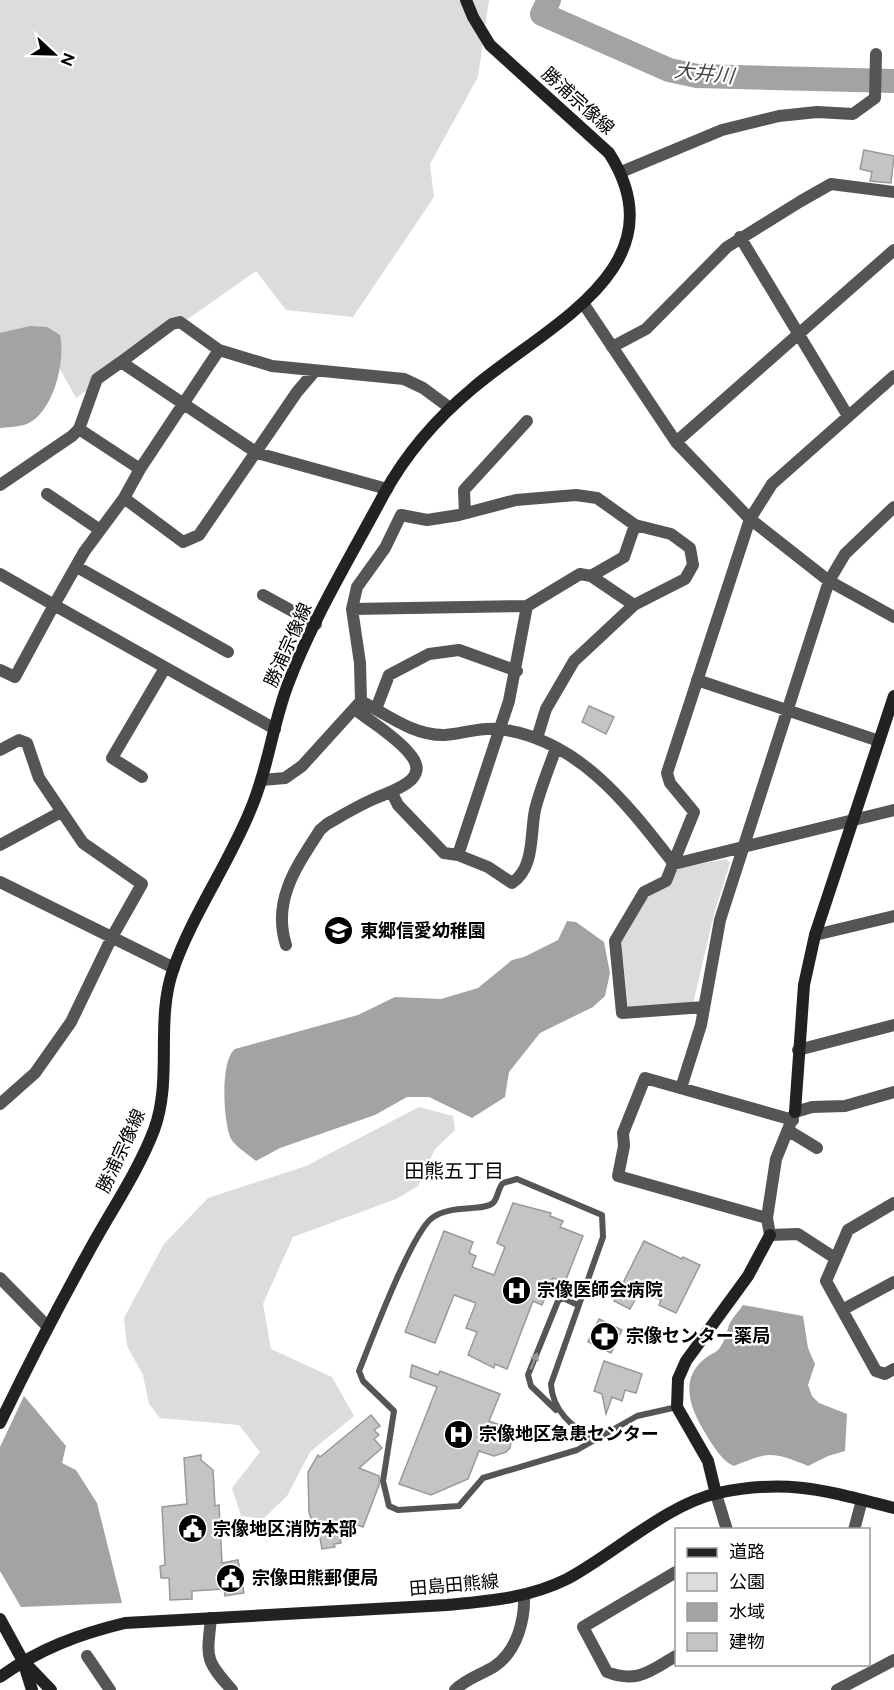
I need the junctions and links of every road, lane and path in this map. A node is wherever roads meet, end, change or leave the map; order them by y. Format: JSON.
{"nodes":[{"id":1,"x":466,"y":0,"type":"edge"},
{"id":2,"x":876,"y":54,"type":"dead end"},
{"id":3,"x":621,"y":172,"type":"junction"},
{"id":4,"x":894,"y":192,"type":"edge"},
{"id":5,"x":740,"y":237,"type":"junction"},
{"id":6,"x":894,"y":250,"type":"edge"},
{"id":7,"x":583,"y":303,"type":"junction"},
{"id":8,"x":798,"y":334,"type":"junction"},
{"id":9,"x":612,"y":347,"type":"junction"},
{"id":10,"x":219,"y":350,"type":"junction"},
{"id":11,"x":121,"y":362,"type":"junction"},
{"id":12,"x":314,"y":372,"type":"junction"},
{"id":13,"x":894,"y":376,"type":"edge"},
{"id":14,"x":184,"y":403,"type":"junction"},
{"id":15,"x":450,"y":408,"type":"junction"},
{"id":16,"x":848,"y":416,"type":"junction"},
{"id":17,"x":527,"y":421,"type":"dead end"},
{"id":18,"x":79,"y":429,"type":"junction"},
{"id":19,"x":676,"y":441,"type":"junction"},
{"id":20,"x":257,"y":453,"type":"junction"},
{"id":21,"x":140,"y":469,"type":"junction"},
{"id":22,"x":0,"y":485,"type":"edge"},
{"id":23,"x":387,"y":489,"type":"junction"},
{"id":24,"x":47,"y":494,"type":"dead end"},
{"id":25,"x":124,"y":498,"type":"junction"},
{"id":26,"x":894,"y":507,"type":"edge"},
{"id":27,"x":465,"y":513,"type":"junction"},
{"id":28,"x":750,"y":519,"type":"junction"},
{"id":29,"x":635,"y":525,"type":"junction"},
{"id":30,"x":100,"y":530,"type":"junction"},
{"id":31,"x":76,"y":567,"type":"junction"},
{"id":32,"x":0,"y":574,"type":"edge"},
{"id":33,"x":591,"y":576,"type":"junction"},
{"id":34,"x":829,"y":581,"type":"junction"},
{"id":35,"x":263,"y":595,"type":"dead end"},
{"id":36,"x":634,"y":604,"type":"junction"},
{"id":37,"x":54,"y":605,"type":"junction"},
{"id":38,"x":527,"y":606,"type":"junction"},
{"id":39,"x":352,"y":609,"type":"junction"},
{"id":40,"x":894,"y":617,"type":"edge"},
{"id":41,"x":316,"y":624,"type":"junction"},
{"id":42,"x":228,"y":652,"type":"dead end"},
{"id":43,"x":165,"y":668,"type":"junction"},
{"id":44,"x":0,"y":670,"type":"edge"},
{"id":45,"x":517,"y":671,"type":"junction"},
{"id":46,"x":697,"y":680,"type":"junction"},
{"id":47,"x":894,"y":696,"type":"edge"},
{"id":48,"x":358,"y":705,"type":"junction"},
{"id":49,"x":375,"y":709,"type":"junction"},
{"id":50,"x":787,"y":709,"type":"junction"},
{"id":51,"x":275,"y":729,"type":"junction"},
{"id":52,"x":499,"y":729,"type":"junction"},
{"id":53,"x":537,"y":738,"type":"junction"},
{"id":54,"x":879,"y":741,"type":"junction"},
{"id":55,"x":556,"y":748,"type":"junction"},
{"id":56,"x":0,"y":750,"type":"edge"},
{"id":57,"x":142,"y":777,"type":"dead end"},
{"id":58,"x":262,"y":780,"type":"junction"},
{"id":59,"x":392,"y":793,"type":"junction"},
{"id":60,"x":894,"y":810,"type":"edge"},
{"id":61,"x":61,"y":812,"type":"junction"},
{"id":62,"x":852,"y":820,"type":"junction"},
{"id":63,"x":0,"y":845,"type":"edge"},
{"id":64,"x":742,"y":847,"type":"junction"},
{"id":65,"x":458,"y":855,"type":"junction"},
{"id":66,"x":674,"y":864,"type":"junction"},
{"id":67,"x":0,"y":882,"type":"edge"},
{"id":68,"x":894,"y":916,"type":"edge"},
{"id":69,"x":816,"y":935,"type":"junction"},
{"id":70,"x":112,"y":938,"type":"junction"},
{"id":71,"x":286,"y":945,"type":"dead end"},
{"id":72,"x":174,"y":968,"type":"junction"},
{"id":73,"x":704,"y":1007,"type":"junction"},
{"id":74,"x":894,"y":1025,"type":"edge"},
{"id":75,"x":798,"y":1050,"type":"junction"},
{"id":76,"x":681,"y":1088,"type":"junction"},
{"id":77,"x":894,"y":1092,"type":"edge"},
{"id":78,"x":0,"y":1103,"type":"edge"},
{"id":79,"x":792,"y":1121,"type":"junction"},
{"id":80,"x":817,"y":1148,"type":"dead end"},
{"id":81,"x":894,"y":1203,"type":"edge"},
{"id":82,"x":767,"y":1218,"type":"junction"},
{"id":83,"x":770,"y":1235,"type":"junction"},
{"id":84,"x":835,"y":1258,"type":"junction"},
{"id":85,"x":0,"y":1278,"type":"edge"},
{"id":86,"x":894,"y":1282,"type":"edge"},
{"id":87,"x":578,"y":1305,"type":"junction"},
{"id":88,"x":842,"y":1310,"type":"junction"},
{"id":89,"x":48,"y":1327,"type":"junction"},
{"id":90,"x":894,"y":1369,"type":"edge"},
{"id":91,"x":677,"y":1407,"type":"junction"},
{"id":92,"x":570,"y":1421,"type":"junction"},
{"id":93,"x":0,"y":1423,"type":"edge"},
{"id":94,"x":610,"y":1431,"type":"junction"},
{"id":95,"x":716,"y":1494,"type":"junction"},
{"id":96,"x":862,"y":1500,"type":"junction"},
{"id":97,"x":894,"y":1508,"type":"edge"},
{"id":98,"x":726,"y":1528,"type":"edge"},
{"id":99,"x":855,"y":1528,"type":"edge"},
{"id":100,"x":675,"y":1573,"type":"edge"},
{"id":101,"x":524,"y":1595,"type":"junction"},
{"id":102,"x":211,"y":1618,"type":"junction"},
{"id":103,"x":0,"y":1619,"type":"edge"},
{"id":104,"x":87,"y":1656,"type":"dead end"},
{"id":105,"x":675,"y":1657,"type":"edge"},
{"id":106,"x":894,"y":1660,"type":"edge"},
{"id":107,"x":23,"y":1661,"type":"junction"},
{"id":108,"x":0,"y":1677,"type":"edge"},
{"id":109,"x":32,"y":1690,"type":"edge"},
{"id":110,"x":51,"y":1690,"type":"edge"},
{"id":111,"x":110,"y":1690,"type":"edge"},
{"id":112,"x":232,"y":1690,"type":"edge"},
{"id":113,"x":455,"y":1690,"type":"edge"},
{"id":114,"x":837,"y":1690,"type":"edge"}],
"edges":[{"from":1,"to":3,"type":"main road","name":"勝浦宗像線"},
{"from":2,"to":3,"type":"street"},
{"from":3,"to":7,"type":"main road","name":"勝浦宗像線"},
{"from":4,"to":5,"type":"street"},
{"from":5,"to":8,"type":"street"},
{"from":5,"to":9,"type":"street"},
{"from":6,"to":8,"type":"street"},
{"from":7,"to":9,"type":"street"},
{"from":7,"to":15,"type":"main road","name":"勝浦宗像線"},
{"from":8,"to":16,"type":"street"},
{"from":8,"to":19,"type":"street"},
{"from":9,"to":19,"type":"street"},
{"from":10,"to":11,"type":"street"},
{"from":10,"to":12,"type":"street"},
{"from":10,"to":14,"type":"street"},
{"from":11,"to":14,"type":"street"},
{"from":11,"to":18,"type":"street"},
{"from":12,"to":15,"type":"street"},
{"from":12,"to":20,"type":"street"},
{"from":13,"to":16,"type":"street"},
{"from":14,"to":20,"type":"street"},
{"from":14,"to":21,"type":"street"},
{"from":15,"to":23,"type":"main road","name":"勝浦宗像線"},
{"from":16,"to":28,"type":"street"},
{"from":17,"to":27,"type":"street"},
{"from":18,"to":21,"type":"street"},
{"from":18,"to":22,"type":"street"},
{"from":19,"to":28,"type":"street"},
{"from":20,"to":23,"type":"street"},
{"from":20,"to":25,"type":"street"},
{"from":21,"to":25,"type":"street"},
{"from":23,"to":41,"type":"main road","name":"勝浦宗像線"},
{"from":24,"to":30,"type":"street"},
{"from":25,"to":30,"type":"street"},
{"from":26,"to":34,"type":"street"},
{"from":27,"to":29,"type":"street"},
{"from":27,"to":39,"type":"street"},
{"from":28,"to":34,"type":"street"},
{"from":28,"to":46,"type":"street"},
{"from":29,"to":33,"type":"street"},
{"from":29,"to":36,"type":"street"},
{"from":30,"to":31,"type":"street"},
{"from":31,"to":37,"type":"street"},
{"from":31,"to":42,"type":"street"},
{"from":32,"to":37,"type":"street"},
{"from":33,"to":36,"type":"street"},
{"from":33,"to":38,"type":"street"},
{"from":34,"to":40,"type":"street"},
{"from":34,"to":50,"type":"street"},
{"from":35,"to":41,"type":"street"},
{"from":36,"to":53,"type":"street"},
{"from":37,"to":43,"type":"street"},
{"from":37,"to":44,"type":"street"},
{"from":38,"to":39,"type":"street"},
{"from":38,"to":45,"type":"street"},
{"from":39,"to":48,"type":"street"},
{"from":41,"to":51,"type":"main road","name":"勝浦宗像線"},
{"from":43,"to":51,"type":"street"},
{"from":43,"to":57,"type":"street"},
{"from":45,"to":49,"type":"street"},
{"from":45,"to":52,"type":"street"},
{"from":46,"to":50,"type":"street"},
{"from":46,"to":66,"type":"street"},
{"from":47,"to":54,"type":"main road"},
{"from":48,"to":49,"type":"street"},
{"from":48,"to":58,"type":"street"},
{"from":48,"to":59,"type":"street"},
{"from":49,"to":52,"type":"street"},
{"from":50,"to":54,"type":"street"},
{"from":50,"to":64,"type":"street"},
{"from":51,"to":58,"type":"main road","name":"勝浦宗像線"},
{"from":52,"to":53,"type":"street"},
{"from":52,"to":65,"type":"street"},
{"from":53,"to":55,"type":"street"},
{"from":54,"to":62,"type":"main road"},
{"from":55,"to":65,"type":"street"},
{"from":55,"to":66,"type":"street"},
{"from":56,"to":61,"type":"street"},
{"from":58,"to":72,"type":"main road","name":"勝浦宗像線"},
{"from":59,"to":65,"type":"street"},
{"from":59,"to":71,"type":"street"},
{"from":60,"to":62,"type":"street"},
{"from":61,"to":63,"type":"street"},
{"from":61,"to":70,"type":"street"},
{"from":62,"to":64,"type":"street"},
{"from":62,"to":69,"type":"main road"},
{"from":64,"to":66,"type":"street"},
{"from":64,"to":73,"type":"street"},
{"from":66,"to":73,"type":"street"},
{"from":67,"to":70,"type":"street"},
{"from":68,"to":69,"type":"street"},
{"from":69,"to":75,"type":"main road"},
{"from":70,"to":72,"type":"street"},
{"from":70,"to":78,"type":"street"},
{"from":72,"to":89,"type":"main road","name":"勝浦宗像線"},
{"from":73,"to":76,"type":"street"},
{"from":74,"to":75,"type":"street"},
{"from":75,"to":79,"type":"main road"},
{"from":76,"to":79,"type":"street"},
{"from":76,"to":82,"type":"street"},
{"from":77,"to":79,"type":"street"},
{"from":79,"to":80,"type":"street"},
{"from":79,"to":82,"type":"street"},
{"from":81,"to":84,"type":"street"},
{"from":82,"to":83,"type":"street"},
{"from":83,"to":84,"type":"street"},
{"from":83,"to":91,"type":"main road"},
{"from":84,"to":88,"type":"street"},
{"from":85,"to":89,"type":"street"},
{"from":86,"to":88,"type":"street"},
{"from":87,"to":92,"type":"lane"},
{"from":92,"to":87,"type":"lane","one_way":true},
{"from":87,"to":94,"type":"lane"},
{"from":88,"to":90,"type":"street"},
{"from":89,"to":93,"type":"main road","name":"勝浦宗像線"},
{"from":91,"to":94,"type":"lane"},
{"from":91,"to":95,"type":"main road"},
{"from":92,"to":94,"type":"lane"},
{"from":95,"to":96,"type":"main road","name":"田島田熊線"},
{"from":95,"to":98,"type":"street"},
{"from":95,"to":101,"type":"main road","name":"田島田熊線"},
{"from":96,"to":97,"type":"main road","name":"田島田熊線"},
{"from":96,"to":99,"type":"street"},
{"from":100,"to":105,"type":"street"},
{"from":101,"to":102,"type":"main road","name":"田島田熊線"},
{"from":101,"to":113,"type":"street"},
{"from":102,"to":107,"type":"main road","name":"田島田熊線"},
{"from":102,"to":112,"type":"street"},
{"from":103,"to":107,"type":"main road"},
{"from":104,"to":111,"type":"street"},
{"from":106,"to":114,"type":"street"},
{"from":107,"to":108,"type":"main road","name":"田島田熊線"},
{"from":107,"to":109,"type":"main road"},
{"from":107,"to":110,"type":"main road"}]}
